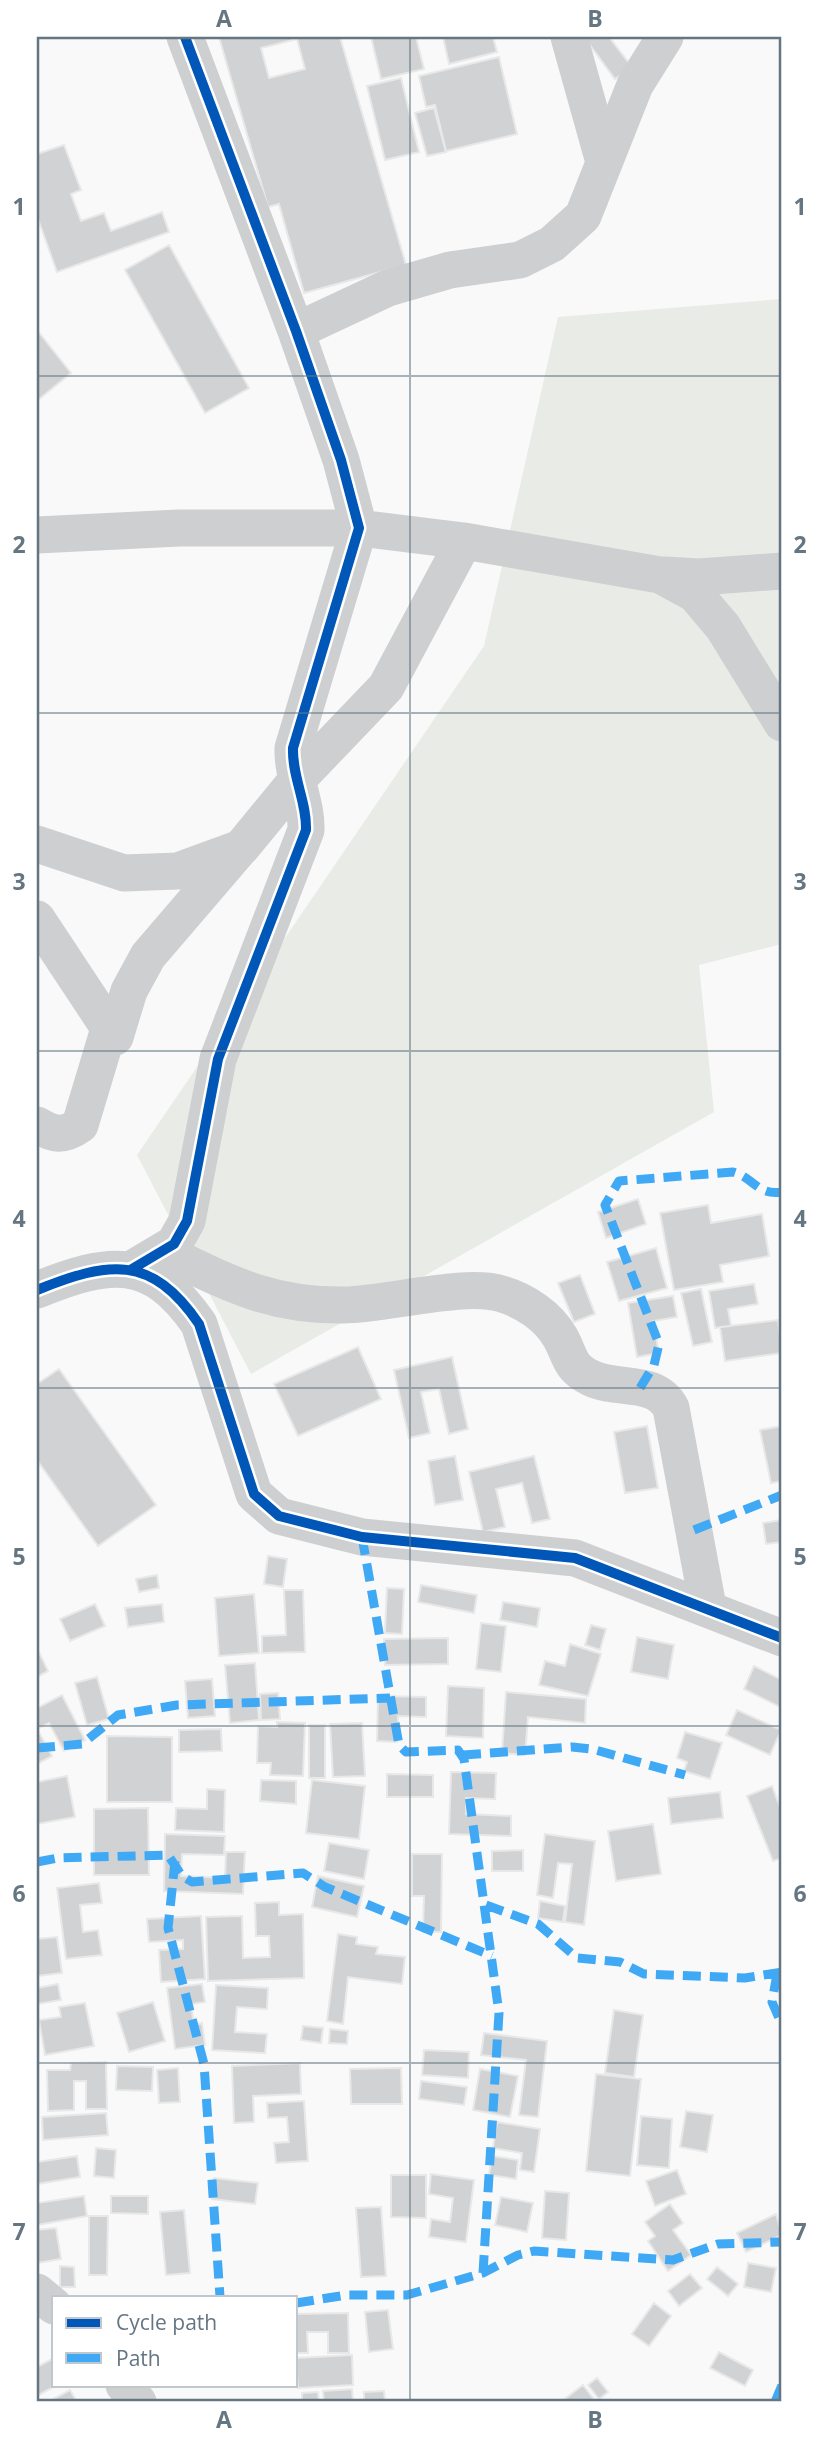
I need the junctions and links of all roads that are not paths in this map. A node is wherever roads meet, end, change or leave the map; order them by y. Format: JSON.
{"nodes":[{"id":1,"x":185,"y":37,"type":"edge"},
{"id":2,"x":569,"y":37,"type":"edge"},
{"id":3,"x":665,"y":37,"type":"edge"},
{"id":4,"x":604,"y":162,"type":"junction"},
{"id":5,"x":296,"y":331,"type":"junction"},
{"id":6,"x":359,"y":528,"type":"junction"},
{"id":7,"x":37,"y":535,"type":"edge"},
{"id":8,"x":464,"y":541,"type":"junction"},
{"id":9,"x":782,"y":571,"type":"edge"},
{"id":10,"x":660,"y":575,"type":"junction"},
{"id":11,"x":782,"y":723,"type":"edge"},
{"id":12,"x":296,"y":781,"type":"junction"},
{"id":13,"x":37,"y":844,"type":"edge"},
{"id":14,"x":241,"y":848,"type":"junction"},
{"id":15,"x":37,"y":919,"type":"edge"},
{"id":16,"x":115,"y":1037,"type":"junction"},
{"id":17,"x":37,"y":1125,"type":"edge"},
{"id":18,"x":164,"y":1252,"type":"junction"},
{"id":19,"x":132,"y":1269,"type":"junction"},
{"id":20,"x":37,"y":1290,"type":"edge"},
{"id":21,"x":708,"y":1607,"type":"junction"},
{"id":22,"x":782,"y":1637,"type":"edge"},
{"id":23,"x":37,"y":2292,"type":"edge"},
{"id":24,"x":52,"y":2304,"type":"edge"},
{"id":25,"x":125,"y":2386,"type":"edge"},
{"id":26,"x":138,"y":2402,"type":"edge"}],
"edges":[{"from":1,"to":5,"type":"street"},
{"from":2,"to":4,"type":"street"},
{"from":3,"to":4,"type":"street"},
{"from":4,"to":5,"type":"street"},
{"from":5,"to":6,"type":"street"},
{"from":6,"to":7,"type":"street"},
{"from":6,"to":8,"type":"street"},
{"from":6,"to":12,"type":"street"},
{"from":8,"to":10,"type":"street"},
{"from":8,"to":12,"type":"street"},
{"from":9,"to":10,"type":"street"},
{"from":10,"to":11,"type":"street"},
{"from":12,"to":14,"type":"street"},
{"from":12,"to":18,"type":"street"},
{"from":13,"to":14,"type":"street"},
{"from":14,"to":16,"type":"street"},
{"from":15,"to":16,"type":"street"},
{"from":16,"to":17,"type":"street"},
{"from":18,"to":19,"type":"street"},
{"from":18,"to":21,"type":"street"},
{"from":19,"to":20,"type":"street"},
{"from":19,"to":21,"type":"street"},
{"from":21,"to":22,"type":"street"},
{"from":23,"to":24,"type":"street"},
{"from":25,"to":26,"type":"street"}]}
